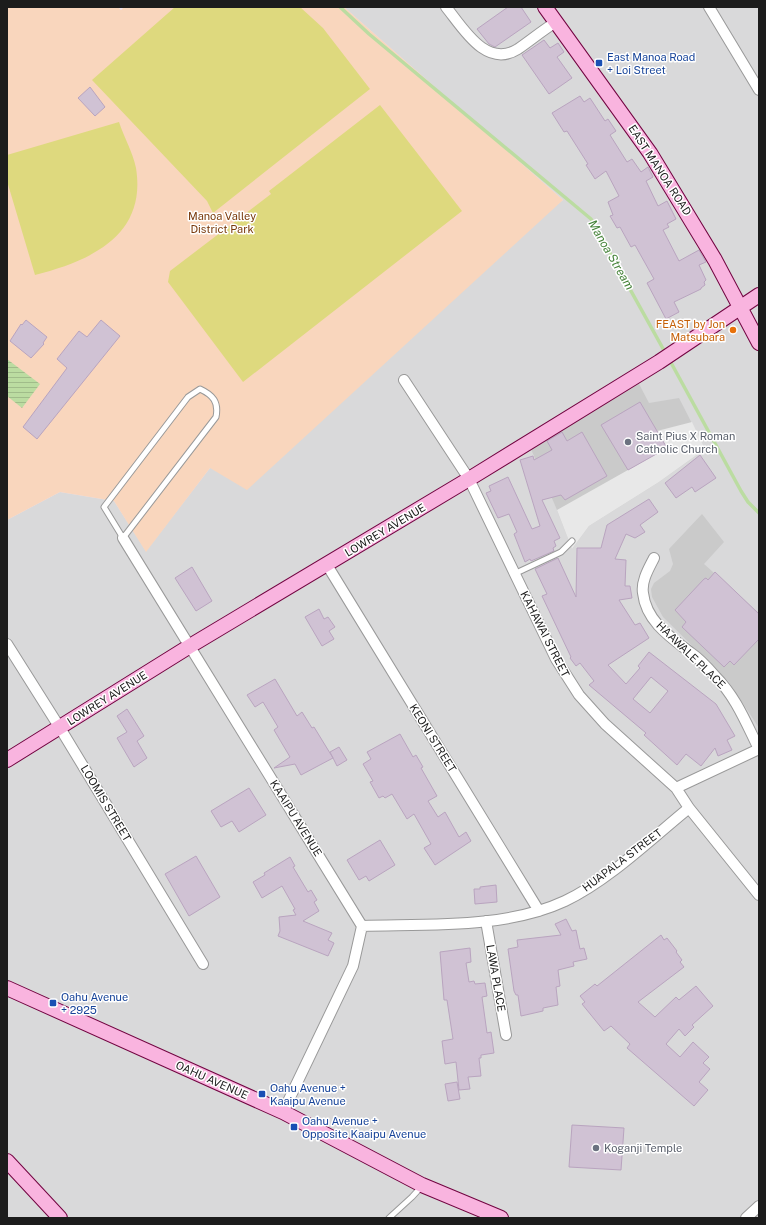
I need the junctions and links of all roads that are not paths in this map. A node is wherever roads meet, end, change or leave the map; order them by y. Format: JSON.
{"nodes":[{"id":1,"x":446,"y":7,"type":"edge"},
{"id":2,"x":545,"y":7,"type":"edge"},
{"id":3,"x":709,"y":7,"type":"edge"},
{"id":4,"x":556,"y":22,"type":"junction"},
{"id":5,"x":759,"y":90,"type":"edge"},
{"id":6,"x":759,"y":295,"type":"edge"},
{"id":7,"x":740,"y":306,"type":"junction"},
{"id":8,"x":759,"y":343,"type":"edge"},
{"id":9,"x":404,"y":380,"type":"dead end"},
{"id":10,"x":469,"y":479,"type":"junction"},
{"id":11,"x":123,"y":538,"type":"junction"},
{"id":12,"x":572,"y":541,"type":"dead end"},
{"id":13,"x":654,"y":558,"type":"dead end"},
{"id":14,"x":327,"y":565,"type":"junction"},
{"id":15,"x":514,"y":574,"type":"junction"},
{"id":16,"x":7,"y":644,"type":"edge"},
{"id":17,"x":190,"y":646,"type":"junction"},
{"id":18,"x":60,"y":728,"type":"junction"},
{"id":19,"x":759,"y":749,"type":"edge"},
{"id":20,"x":7,"y":760,"type":"edge"},
{"id":21,"x":676,"y":788,"type":"junction"},
{"id":22,"x":689,"y":808,"type":"junction"},
{"id":23,"x":759,"y":895,"type":"edge"},
{"id":24,"x":539,"y":911,"type":"junction"},
{"id":25,"x":486,"y":921,"type":"junction"},
{"id":26,"x":362,"y":926,"type":"junction"},
{"id":27,"x":203,"y":964,"type":"dead end"},
{"id":28,"x":7,"y":988,"type":"edge"},
{"id":29,"x":506,"y":1035,"type":"dead end"},
{"id":30,"x":283,"y":1112,"type":"junction"},
{"id":31,"x":7,"y":1161,"type":"edge"},
{"id":32,"x":422,"y":1185,"type":"junction"},
{"id":33,"x":759,"y":1206,"type":"edge"},
{"id":34,"x":60,"y":1218,"type":"edge"},
{"id":35,"x":389,"y":1218,"type":"edge"},
{"id":36,"x":501,"y":1218,"type":"edge"},
{"id":37,"x":746,"y":1218,"type":"edge"}],
"edges":[{"from":1,"to":4,"type":"street"},
{"from":2,"to":4,"type":"street","name":"EAST MANOA ROAD"},
{"from":3,"to":5,"type":"street"},
{"from":4,"to":7,"type":"street","name":"EAST MANOA ROAD"},
{"from":6,"to":7,"type":"street","name":"LOWREY AVENUE"},
{"from":7,"to":8,"type":"street","name":"EAST MANOA ROAD"},
{"from":7,"to":10,"type":"street","name":"LOWREY AVENUE"},
{"from":9,"to":10,"type":"street","name":"KAHAWAI STREET"},
{"from":10,"to":14,"type":"street","name":"LOWREY AVENUE"},
{"from":10,"to":15,"type":"street","name":"KAHAWAI STREET"},
{"from":11,"to":11,"type":"lane"},
{"from":11,"to":17,"type":"street","name":"KAAIPU AVENUE"},
{"from":12,"to":15,"type":"lane"},
{"from":13,"to":19,"type":"street","name":"HAAWALE PLACE"},
{"from":14,"to":17,"type":"street","name":"LOWREY AVENUE"},
{"from":14,"to":24,"type":"street","name":"KEONI STREET"},
{"from":15,"to":21,"type":"street","name":"KAHAWAI STREET"},
{"from":16,"to":18,"type":"street","name":"LOOMIS STREET"},
{"from":17,"to":18,"type":"street","name":"LOWREY AVENUE"},
{"from":17,"to":26,"type":"street","name":"KAAIPU AVENUE"},
{"from":18,"to":20,"type":"street","name":"LOWREY AVENUE"},
{"from":18,"to":27,"type":"street","name":"LOOMIS STREET"},
{"from":19,"to":21,"type":"street"},
{"from":21,"to":22,"type":"street","name":"KAHAWAI STREET"},
{"from":22,"to":23,"type":"street","name":"KAHAWAI STREET"},
{"from":22,"to":24,"type":"street","name":"HUAPALA STREET"},
{"from":24,"to":25,"type":"street","name":"HUAPALA STREET"},
{"from":25,"to":26,"type":"street","name":"HUAPALA STREET"},
{"from":25,"to":29,"type":"street","name":"LAWA PLACE"},
{"from":26,"to":30,"type":"street"},
{"from":28,"to":30,"type":"street","name":"OAHU AVENUE"},
{"from":30,"to":32,"type":"street","name":"OAHU AVENUE"},
{"from":31,"to":34,"type":"street"},
{"from":32,"to":35,"type":"lane"},
{"from":32,"to":36,"type":"street","name":"OAHU AVENUE"},
{"from":33,"to":37,"type":"street"}]}
